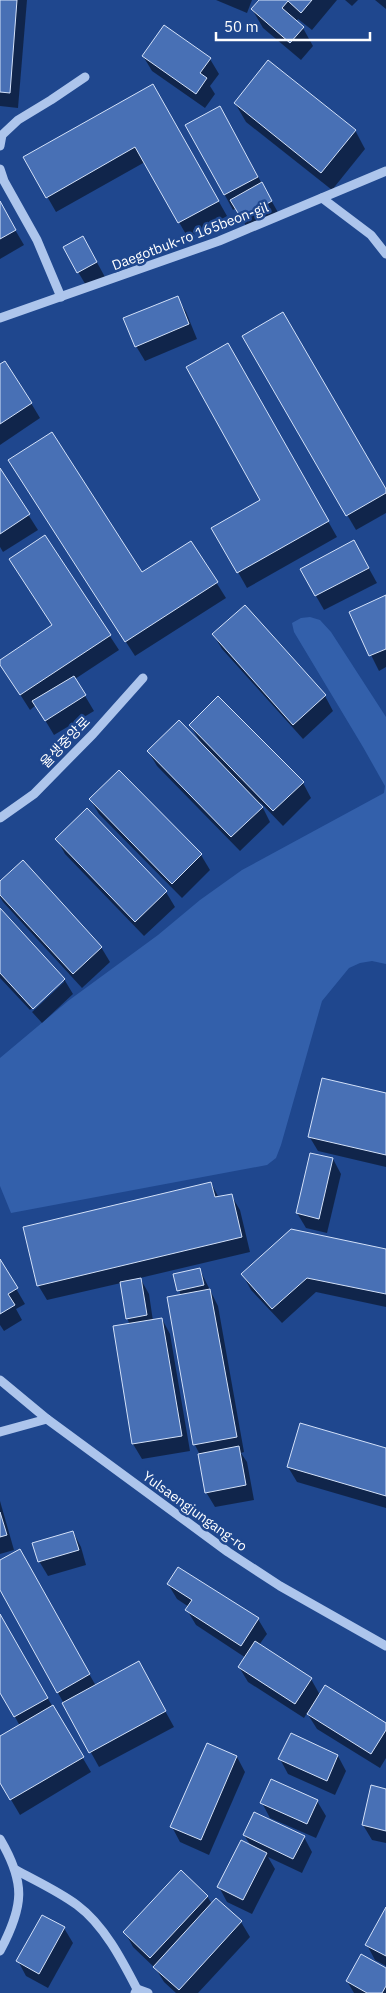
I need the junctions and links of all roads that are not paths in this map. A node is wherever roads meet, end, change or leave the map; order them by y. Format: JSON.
{"nodes":[{"id":1,"x":85,"y":77,"type":"dead end"},
{"id":2,"x":0,"y":146,"type":"edge"},
{"id":3,"x":0,"y":169,"type":"edge"},
{"id":4,"x":386,"y":171,"type":"edge"},
{"id":5,"x":322,"y":198,"type":"junction"},
{"id":6,"x":386,"y":254,"type":"edge"},
{"id":7,"x":61,"y":297,"type":"junction"},
{"id":8,"x":0,"y":318,"type":"edge"},
{"id":9,"x":143,"y":678,"type":"dead end"},
{"id":10,"x":0,"y":818,"type":"edge"},
{"id":11,"x":0,"y":1380,"type":"edge"},
{"id":12,"x":47,"y":1419,"type":"junction"},
{"id":13,"x":0,"y":1432,"type":"edge"},
{"id":14,"x":386,"y":1646,"type":"edge"},
{"id":15,"x":0,"y":1838,"type":"edge"},
{"id":16,"x":16,"y":1870,"type":"junction"},
{"id":17,"x":0,"y":1951,"type":"edge"},
{"id":18,"x":136,"y":1991,"type":"edge"},
{"id":19,"x":148,"y":1993,"type":"edge"}],
"edges":[{"from":1,"to":2,"type":"street"},
{"from":3,"to":7,"type":"street"},
{"from":4,"to":5,"type":"street","name":"Daegotbuk-ro 165beon-gil"},
{"from":5,"to":6,"type":"street"},
{"from":5,"to":7,"type":"street","name":"Daegotbuk-ro 165beon-gil"},
{"from":7,"to":8,"type":"street","name":"Daegotbuk-ro 165beon-gil"},
{"from":9,"to":10,"type":"street","name":"율생중앙로"},
{"from":11,"to":12,"type":"street","name":"Yulsaengjungang-ro"},
{"from":12,"to":13,"type":"street"},
{"from":12,"to":14,"type":"street","name":"Yulsaengjungang-ro"},
{"from":15,"to":16,"type":"street"},
{"from":16,"to":17,"type":"street"},
{"from":16,"to":18,"type":"street"},
{"from":18,"to":19,"type":"street"}]}
